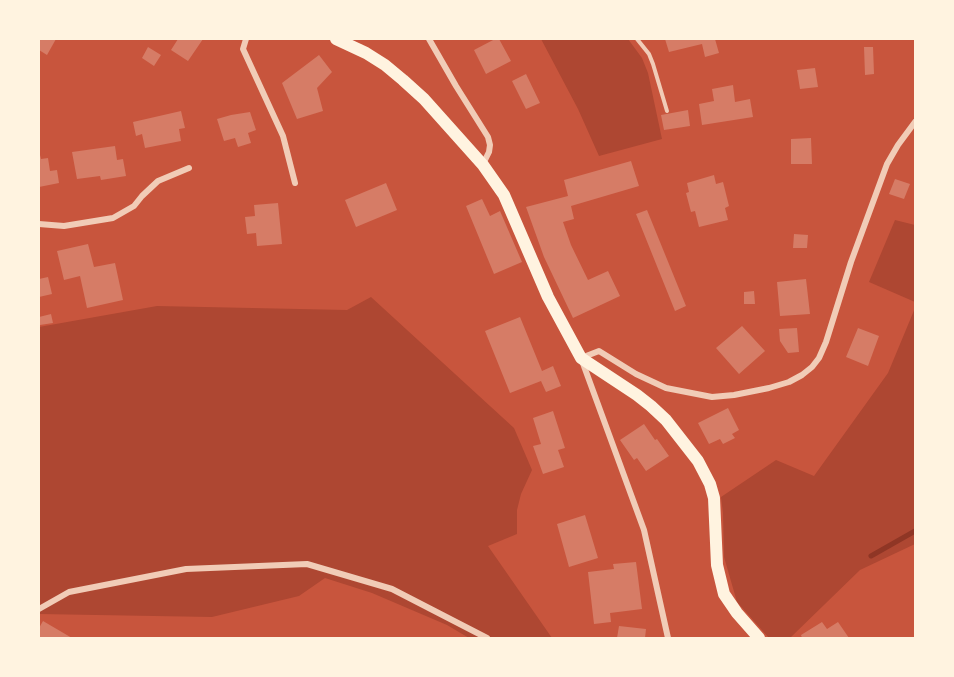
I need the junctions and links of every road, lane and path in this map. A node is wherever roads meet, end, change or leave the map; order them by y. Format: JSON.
{"nodes":[{"id":1,"x":246,"y":39,"type":"edge"},
{"id":2,"x":336,"y":39,"type":"edge"},
{"id":3,"x":429,"y":39,"type":"edge"},
{"id":4,"x":638,"y":39,"type":"edge"},
{"id":5,"x":667,"y":111,"type":"dead end"},
{"id":6,"x":915,"y":122,"type":"edge"},
{"id":7,"x":483,"y":165,"type":"junction"},
{"id":8,"x":189,"y":168,"type":"dead end"},
{"id":9,"x":295,"y":183,"type":"dead end"},
{"id":10,"x":39,"y":224,"type":"edge"},
{"id":11,"x":581,"y":358,"type":"junction"},
{"id":12,"x":39,"y":609,"type":"edge"},
{"id":13,"x":487,"y":638,"type":"edge"},
{"id":14,"x":668,"y":638,"type":"edge"},
{"id":15,"x":759,"y":638,"type":"edge"}],
"edges":[{"from":1,"to":9,"type":"street"},
{"from":2,"to":7,"type":"main road"},
{"from":3,"to":7,"type":"street"},
{"from":4,"to":5,"type":"lane"},
{"from":6,"to":11,"type":"street"},
{"from":7,"to":11,"type":"main road"},
{"from":8,"to":10,"type":"street"},
{"from":11,"to":14,"type":"street"},
{"from":11,"to":15,"type":"main road"},
{"from":12,"to":13,"type":"street"}]}
